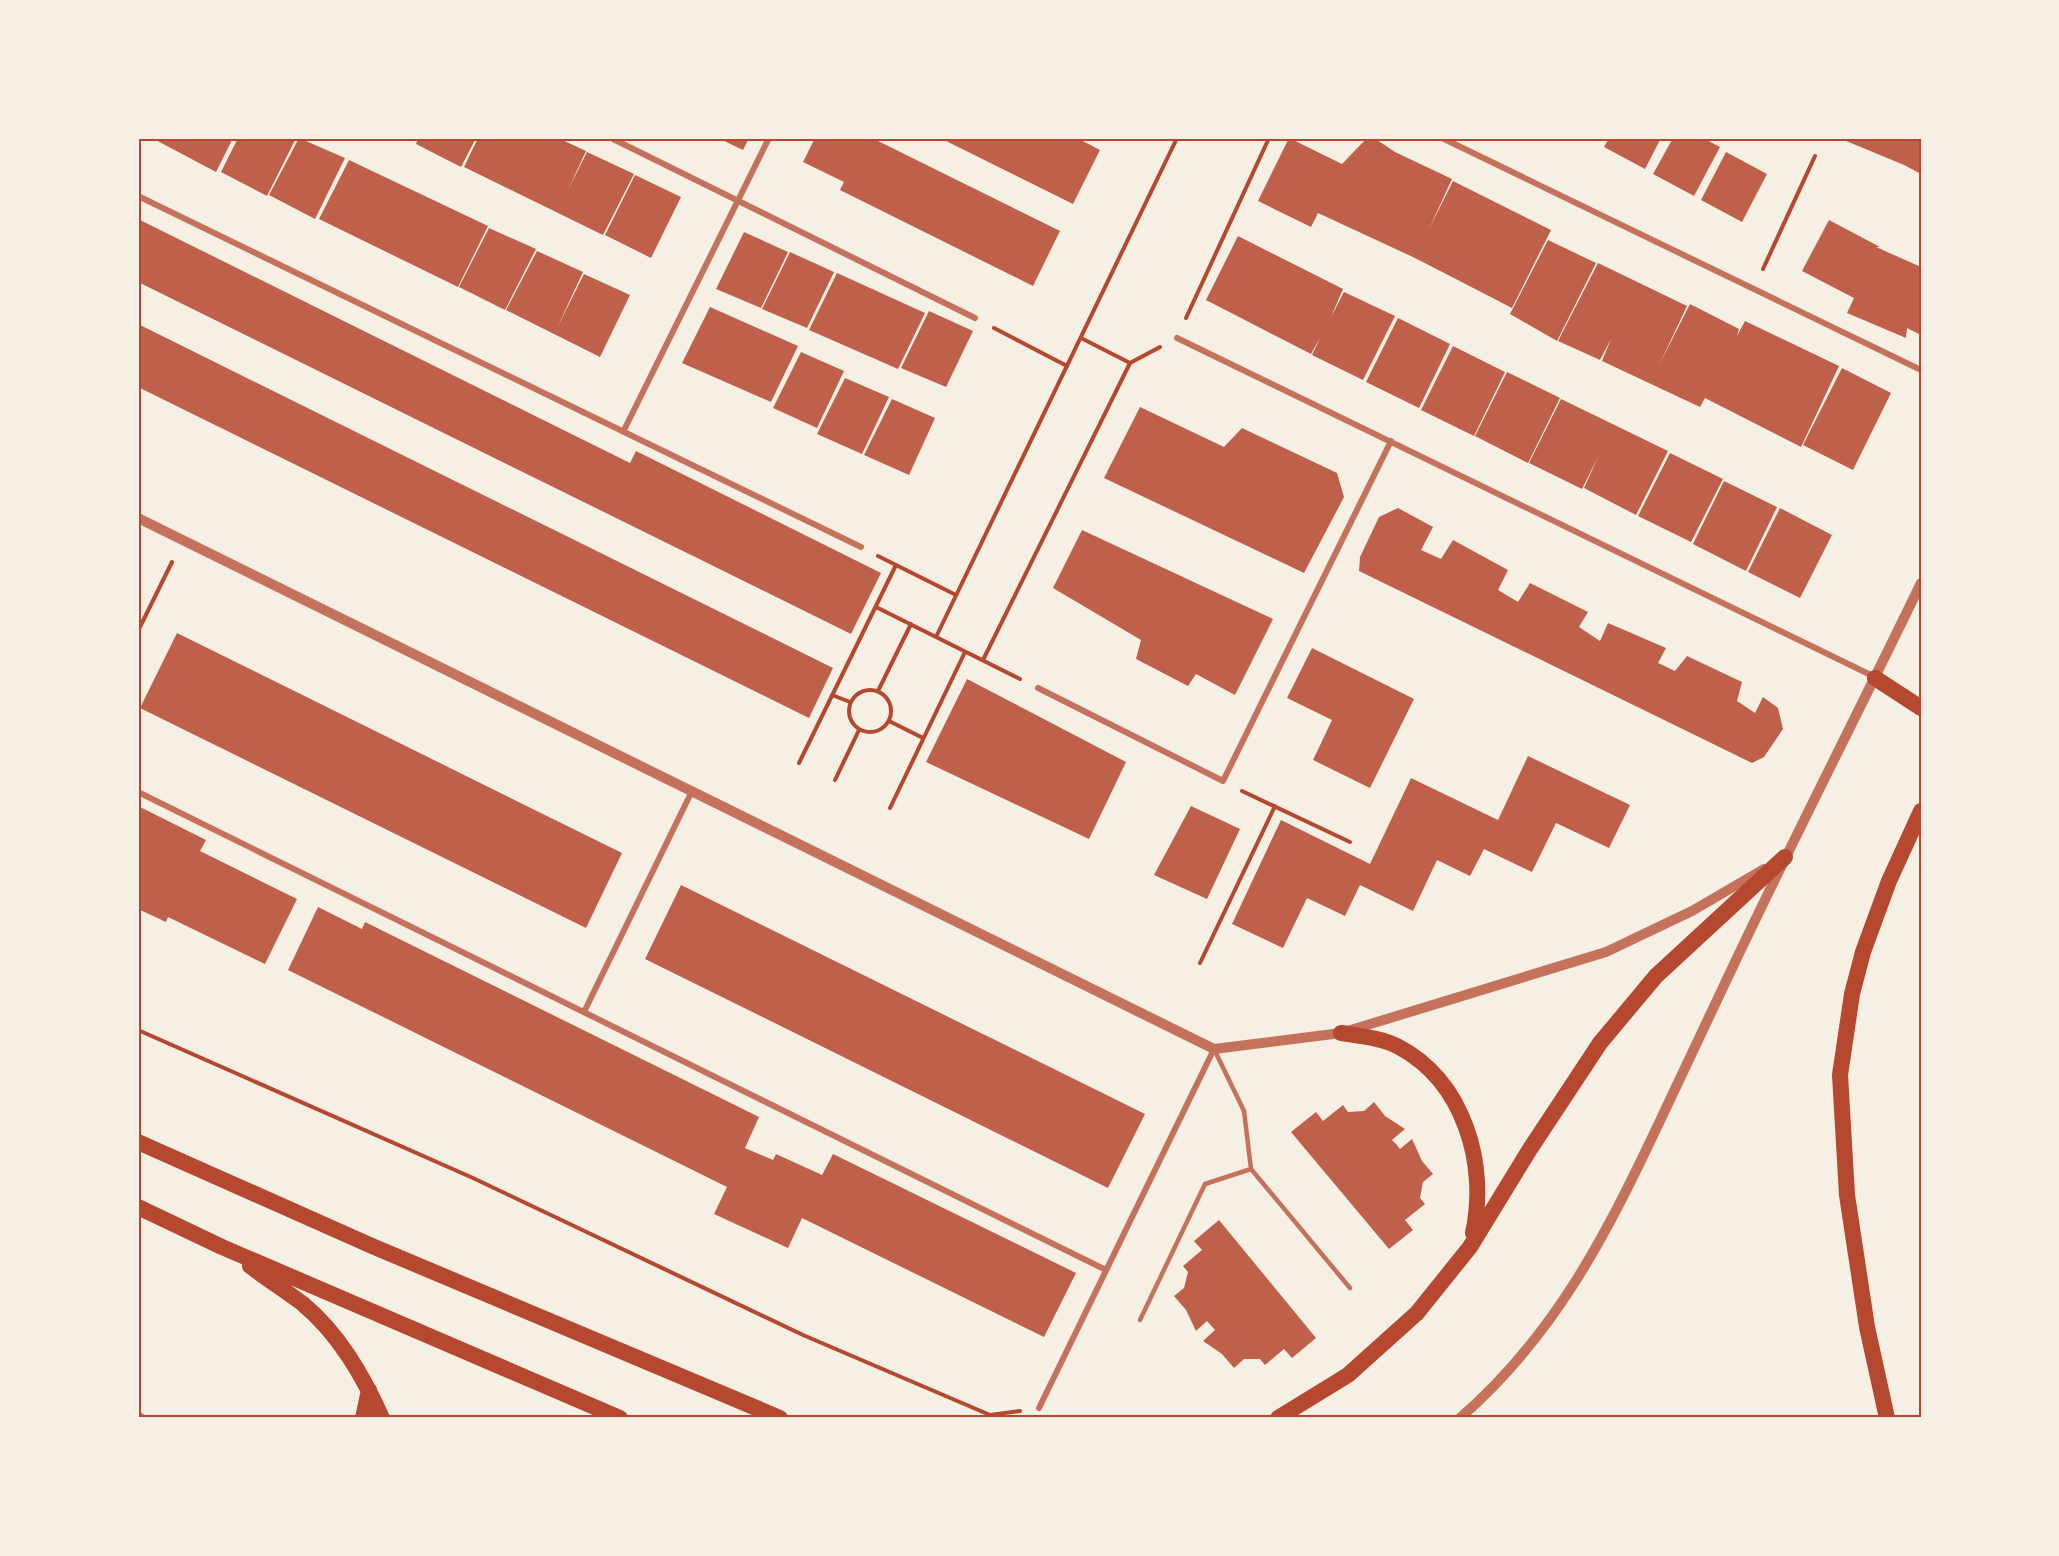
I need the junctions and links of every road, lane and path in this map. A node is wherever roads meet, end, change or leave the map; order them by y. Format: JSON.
{"nodes":[{"id":1,"x":611,"y":138,"type":"edge"},
{"id":2,"x":769,"y":138,"type":"edge"},
{"id":3,"x":1177,"y":138,"type":"edge"},
{"id":4,"x":1269,"y":138,"type":"edge"},
{"id":5,"x":1442,"y":138,"type":"edge"},
{"id":6,"x":1815,"y":156,"type":"dead end"},
{"id":7,"x":138,"y":196,"type":"edge"},
{"id":8,"x":738,"y":201,"type":"junction"},
{"id":9,"x":1754,"y":289,"type":"junction"},
{"id":10,"x":975,"y":318,"type":"joint"},
{"id":11,"x":1081,"y":338,"type":"junction"},
{"id":12,"x":1177,"y":338,"type":"junction"},
{"id":13,"x":1130,"y":363,"type":"junction"},
{"id":14,"x":1067,"y":366,"type":"junction"},
{"id":15,"x":1921,"y":370,"type":"edge"},
{"id":16,"x":624,"y":430,"type":"junction"},
{"id":17,"x":1391,"y":441,"type":"junction"},
{"id":18,"x":138,"y":518,"type":"edge"},
{"id":19,"x":183,"y":539,"type":"junction"},
{"id":20,"x":861,"y":547,"type":"joint"},
{"id":21,"x":896,"y":565,"type":"junction"},
{"id":22,"x":1921,"y":584,"type":"edge"},
{"id":23,"x":956,"y":595,"type":"junction"},
{"id":24,"x":876,"y":607,"type":"junction"},
{"id":25,"x":911,"y":624,"type":"junction"},
{"id":26,"x":138,"y":631,"type":"edge"},
{"id":27,"x":936,"y":637,"type":"junction"},
{"id":28,"x":965,"y":652,"type":"junction"},
{"id":29,"x":982,"y":660,"type":"junction"},
{"id":30,"x":1875,"y":678,"type":"junction"},
{"id":31,"x":1038,"y":688,"type":"joint"},
{"id":32,"x":878,"y":691,"type":"junction"},
{"id":33,"x":832,"y":694,"type":"junction"},
{"id":34,"x":850,"y":702,"type":"junction"},
{"id":35,"x":1921,"y":708,"type":"edge"},
{"id":36,"x":889,"y":722,"type":"junction"},
{"id":37,"x":859,"y":730,"type":"junction"},
{"id":38,"x":924,"y":738,"type":"junction"},
{"id":39,"x":799,"y":763,"type":"dead end"},
{"id":40,"x":834,"y":780,"type":"dead end"},
{"id":41,"x":1223,"y":781,"type":"junction"},
{"id":42,"x":692,"y":791,"type":"junction"},
{"id":43,"x":138,"y":792,"type":"edge"},
{"id":44,"x":1275,"y":806,"type":"junction"},
{"id":45,"x":890,"y":808,"type":"dead end"},
{"id":46,"x":1921,"y":811,"type":"edge"},
{"id":47,"x":1350,"y":842,"type":"dead end"},
{"id":48,"x":1785,"y":857,"type":"junction"},
{"id":49,"x":1200,"y":963,"type":"dead end"},
{"id":50,"x":584,"y":1012,"type":"junction"},
{"id":51,"x":138,"y":1030,"type":"edge"},
{"id":52,"x":1341,"y":1034,"type":"junction"},
{"id":53,"x":1214,"y":1049,"type":"junction"},
{"id":54,"x":138,"y":1142,"type":"edge"},
{"id":55,"x":1251,"y":1169,"type":"junction"},
{"id":56,"x":138,"y":1207,"type":"edge"},
{"id":57,"x":1470,"y":1246,"type":"junction"},
{"id":58,"x":222,"y":1247,"type":"junction"},
{"id":59,"x":1106,"y":1270,"type":"junction"},
{"id":60,"x":1350,"y":1288,"type":"dead end"},
{"id":61,"x":1140,"y":1320,"type":"dead end"},
{"id":62,"x":369,"y":1390,"type":"junction"},
{"id":63,"x":1038,"y":1408,"type":"joint"},
{"id":64,"x":138,"y":1414,"type":"edge"},
{"id":65,"x":144,"y":1418,"type":"edge"},
{"id":66,"x":363,"y":1418,"type":"edge"},
{"id":67,"x":382,"y":1418,"type":"edge"},
{"id":68,"x":620,"y":1418,"type":"edge"},
{"id":69,"x":780,"y":1418,"type":"edge"},
{"id":70,"x":1278,"y":1418,"type":"edge"},
{"id":71,"x":1460,"y":1418,"type":"edge"},
{"id":72,"x":1887,"y":1418,"type":"edge"}],
"edges":[{"from":1,"to":8,"type":"street"},
{"from":2,"to":8,"type":"street"},
{"from":3,"to":11,"type":"path"},
{"from":4,"to":12,"type":"path"},
{"from":5,"to":9,"type":"street"},
{"from":6,"to":9,"type":"path"},
{"from":7,"to":16,"type":"street"},
{"from":8,"to":10,"type":"street"},
{"from":8,"to":16,"type":"street"},
{"from":9,"to":15,"type":"street"},
{"from":10,"to":14,"type":"path"},
{"from":11,"to":13,"type":"path"},
{"from":11,"to":14,"type":"path"},
{"from":12,"to":13,"type":"path"},
{"from":12,"to":17,"type":"street"},
{"from":13,"to":29,"type":"path"},
{"from":14,"to":23,"type":"path"},
{"from":16,"to":20,"type":"street"},
{"from":17,"to":30,"type":"street"},
{"from":17,"to":41,"type":"street"},
{"from":18,"to":19,"type":"street"},
{"from":19,"to":26,"type":"path"},
{"from":19,"to":42,"type":"street"},
{"from":20,"to":21,"type":"path"},
{"from":21,"to":23,"type":"path"},
{"from":21,"to":24,"type":"path"},
{"from":22,"to":30,"type":"street"},
{"from":23,"to":27,"type":"path"},
{"from":24,"to":25,"type":"path"},
{"from":24,"to":33,"type":"path"},
{"from":25,"to":27,"type":"path"},
{"from":25,"to":32,"type":"path"},
{"from":27,"to":28,"type":"path"},
{"from":28,"to":29,"type":"path"},
{"from":28,"to":38,"type":"path"},
{"from":29,"to":31,"type":"path"},
{"from":30,"to":35,"type":"highway"},
{"from":30,"to":48,"type":"street"},
{"from":31,"to":41,"type":"street"},
{"from":32,"to":34,"type":"path"},
{"from":32,"to":36,"type":"path"},
{"from":33,"to":34,"type":"path"},
{"from":33,"to":39,"type":"path"},
{"from":34,"to":37,"type":"path"},
{"from":36,"to":37,"type":"path"},
{"from":36,"to":38,"type":"path"},
{"from":37,"to":40,"type":"path"},
{"from":38,"to":45,"type":"path"},
{"from":41,"to":44,"type":"path"},
{"from":42,"to":50,"type":"street"},
{"from":42,"to":53,"type":"street"},
{"from":43,"to":50,"type":"street"},
{"from":44,"to":47,"type":"path"},
{"from":44,"to":49,"type":"path"},
{"from":46,"to":72,"type":"highway"},
{"from":48,"to":52,"type":"street"},
{"from":48,"to":57,"type":"highway"},
{"from":48,"to":71,"type":"street"},
{"from":50,"to":59,"type":"street"},
{"from":51,"to":63,"type":"path"},
{"from":52,"to":53,"type":"street"},
{"from":52,"to":57,"type":"highway"},
{"from":53,"to":55,"type":"lane"},
{"from":53,"to":59,"type":"street"},
{"from":54,"to":69,"type":"highway"},
{"from":55,"to":60,"type":"lane"},
{"from":55,"to":61,"type":"lane"},
{"from":56,"to":58,"type":"highway"},
{"from":57,"to":70,"type":"highway"},
{"from":58,"to":62,"type":"highway"},
{"from":58,"to":68,"type":"highway"},
{"from":59,"to":63,"type":"street"},
{"from":62,"to":66,"type":"highway"},
{"from":62,"to":67,"type":"highway"},
{"from":64,"to":65,"type":"street"}]}
